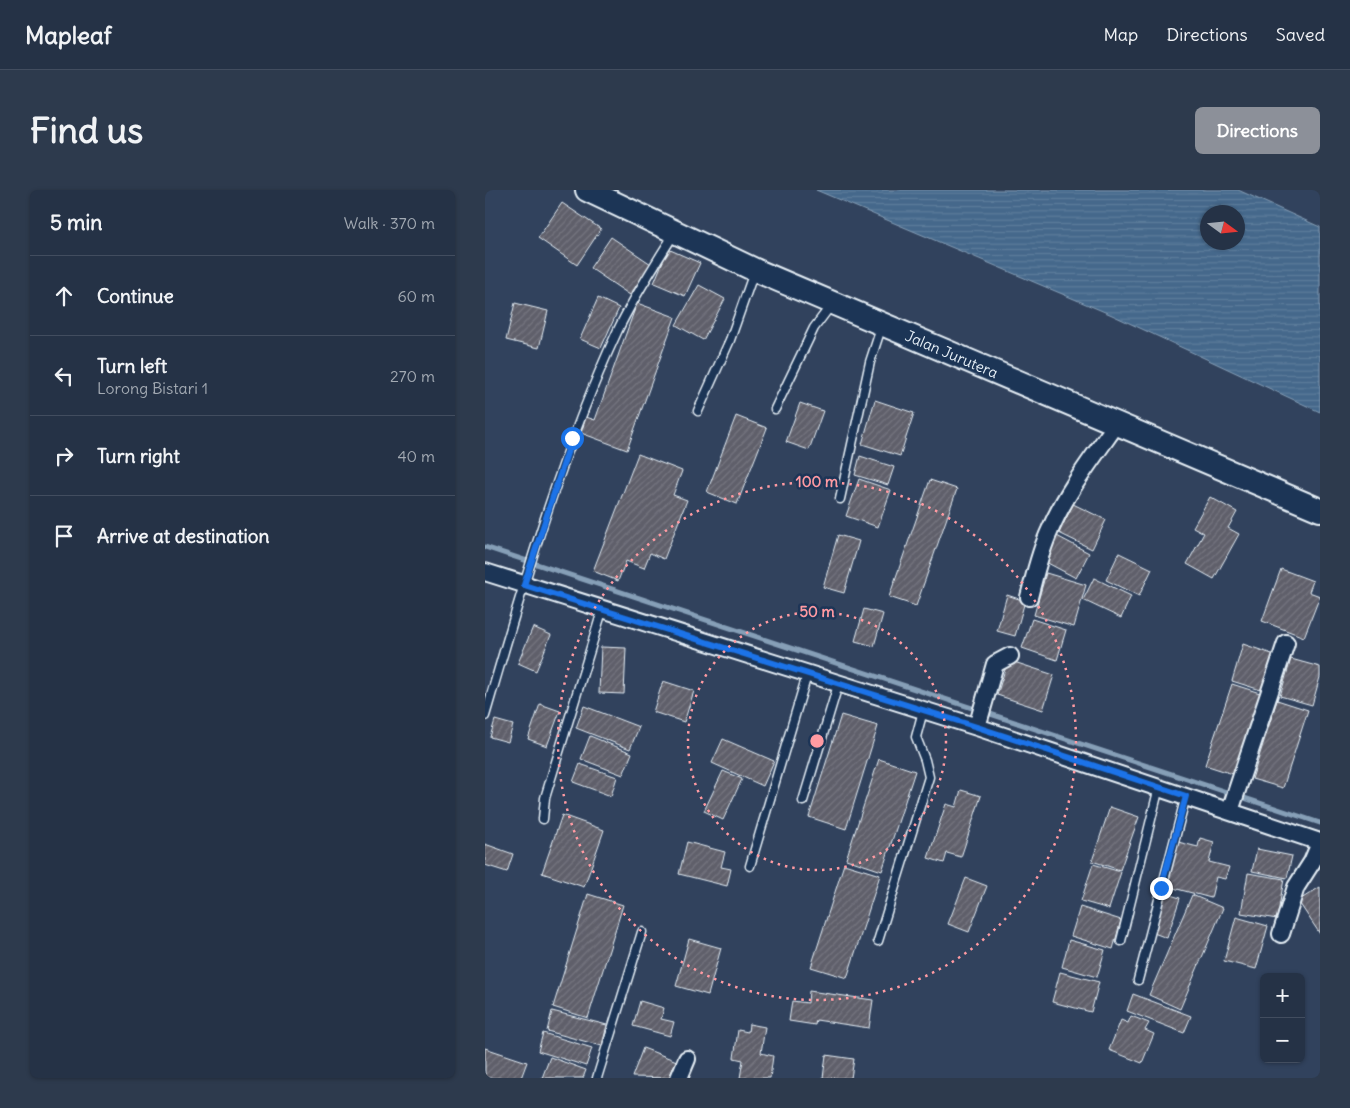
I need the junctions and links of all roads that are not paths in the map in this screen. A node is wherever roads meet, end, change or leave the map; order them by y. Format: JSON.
{"nodes":[{"id":1,"x":587,"y":190,"type":"edge"},
{"id":2,"x":675,"y":232,"type":"junction"},
{"id":3,"x":755,"y":270,"type":"junction"},
{"id":4,"x":833,"y":302,"type":"junction"},
{"id":5,"x":883,"y":324,"type":"junction"},
{"id":6,"x":775,"y":409,"type":"dead end"},
{"id":7,"x":698,"y":410,"type":"dead end"},
{"id":8,"x":1118,"y":422,"type":"junction"},
{"id":9,"x":840,"y":499,"type":"dead end"},
{"id":10,"x":1320,"y":510,"type":"edge"},
{"id":11,"x":485,"y":572,"type":"edge"},
{"id":12,"x":526,"y":579,"type":"junction"},
{"id":13,"x":1029,"y":597,"type":"dead end"},
{"id":14,"x":602,"y":611,"type":"junction"},
{"id":15,"x":1286,"y":643,"type":"dead end"},
{"id":16,"x":1010,"y":656,"type":"dead end"},
{"id":17,"x":807,"y":675,"type":"junction"},
{"id":18,"x":838,"y":685,"type":"junction"},
{"id":19,"x":923,"y":711,"type":"junction"},
{"id":20,"x":485,"y":716,"type":"edge"},
{"id":21,"x":978,"y":722,"type":"junction"},
{"id":22,"x":1159,"y":787,"type":"junction"},
{"id":23,"x":1186,"y":796,"type":"junction"},
{"id":24,"x":803,"y":801,"type":"dead end"},
{"id":25,"x":1232,"y":806,"type":"junction"},
{"id":26,"x":543,"y":819,"type":"dead end"},
{"id":27,"x":1320,"y":843,"type":"edge"},
{"id":28,"x":750,"y":866,"type":"dead end"},
{"id":29,"x":641,"y":932,"type":"dead end"},
{"id":30,"x":1281,"y":934,"type":"dead end"},
{"id":31,"x":878,"y":940,"type":"dead end"},
{"id":32,"x":1121,"y":940,"type":"dead end"},
{"id":33,"x":1138,"y":980,"type":"dead end"},
{"id":34,"x":687,"y":1059,"type":"dead end"},
{"id":35,"x":597,"y":1078,"type":"edge"},
{"id":36,"x":679,"y":1078,"type":"edge"}],
"edges":[{"from":1,"to":2,"type":"street","name":"Jalan Jurutera"},
{"from":2,"to":3,"type":"street","name":"Jalan Jurutera"},
{"from":2,"to":12,"type":"lane"},
{"from":3,"to":4,"type":"street","name":"Jalan Jurutera"},
{"from":3,"to":7,"type":"lane"},
{"from":4,"to":5,"type":"street","name":"Jalan Jurutera"},
{"from":4,"to":6,"type":"lane"},
{"from":5,"to":8,"type":"street","name":"Jalan Jurutera"},
{"from":5,"to":9,"type":"lane"},
{"from":8,"to":10,"type":"street","name":"Jalan Jurutera"},
{"from":8,"to":13,"type":"street"},
{"from":11,"to":12,"type":"street"},
{"from":12,"to":14,"type":"street"},
{"from":12,"to":20,"type":"lane"},
{"from":14,"to":17,"type":"street"},
{"from":14,"to":26,"type":"lane"},
{"from":15,"to":25,"type":"street"},
{"from":16,"to":21,"type":"street"},
{"from":17,"to":18,"type":"street"},
{"from":17,"to":28,"type":"lane"},
{"from":18,"to":19,"type":"street"},
{"from":18,"to":24,"type":"lane"},
{"from":19,"to":21,"type":"street"},
{"from":19,"to":31,"type":"lane"},
{"from":21,"to":22,"type":"street"},
{"from":22,"to":23,"type":"street"},
{"from":22,"to":32,"type":"lane"},
{"from":23,"to":25,"type":"street"},
{"from":23,"to":33,"type":"lane"},
{"from":25,"to":27,"type":"street"},
{"from":27,"to":30,"type":"street"},
{"from":29,"to":35,"type":"lane"},
{"from":34,"to":36,"type":"street"}]}
